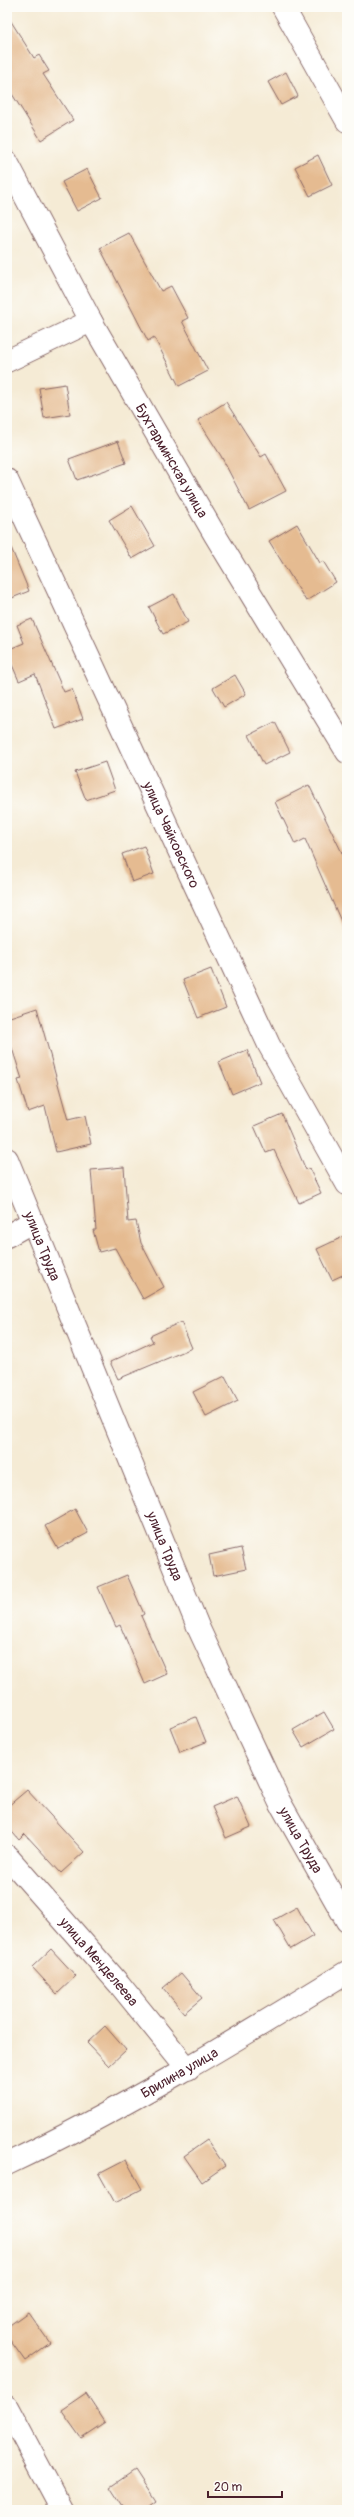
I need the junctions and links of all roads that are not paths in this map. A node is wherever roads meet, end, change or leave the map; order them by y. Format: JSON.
{"nodes":[{"id":1,"x":283,"y":7,"type":"edge"},
{"id":2,"x":347,"y":121,"type":"edge"},
{"id":3,"x":7,"y":162,"type":"edge"},
{"id":4,"x":91,"y":321,"type":"junction"},
{"id":5,"x":7,"y":361,"type":"edge"},
{"id":6,"x":7,"y":480,"type":"edge"},
{"id":7,"x":347,"y":752,"type":"edge"},
{"id":8,"x":7,"y":1159,"type":"edge"},
{"id":9,"x":347,"y":1184,"type":"edge"},
{"id":10,"x":32,"y":1222,"type":"junction"},
{"id":11,"x":7,"y":1236,"type":"edge"},
{"id":12,"x":7,"y":1856,"type":"edge"},
{"id":13,"x":347,"y":1921,"type":"edge"},
{"id":14,"x":347,"y":1972,"type":"edge"},
{"id":15,"x":188,"y":2069,"type":"junction"},
{"id":16,"x":7,"y":2164,"type":"edge"},
{"id":17,"x":7,"y":2407,"type":"edge"},
{"id":18,"x":62,"y":2510,"type":"edge"}],
"edges":[{"from":1,"to":2,"type":"street"},
{"from":3,"to":4,"type":"street","name":"Бухтарминская улица"},
{"from":4,"to":5,"type":"street"},
{"from":4,"to":7,"type":"street","name":"Бухтарминская улица"},
{"from":6,"to":9,"type":"street","name":"улица Чайковского"},
{"from":8,"to":10,"type":"street","name":"улица Труда"},
{"from":10,"to":11,"type":"street"},
{"from":10,"to":13,"type":"street","name":"улица Труда"},
{"from":12,"to":15,"type":"street","name":"улица Менделеева"},
{"from":14,"to":15,"type":"street","name":"Брилина улица"},
{"from":15,"to":16,"type":"street","name":"Брилина улица"},
{"from":17,"to":18,"type":"street"}]}
